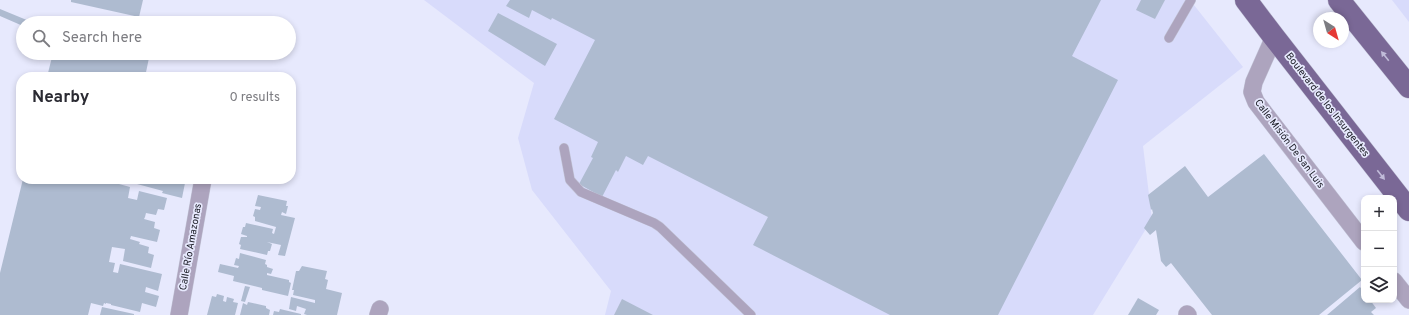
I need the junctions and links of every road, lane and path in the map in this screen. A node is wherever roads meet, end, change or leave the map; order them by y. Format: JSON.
{"nodes":[{"id":1,"x":1191,"y":0,"type":"edge"},
{"id":2,"x":1246,"y":0,"type":"edge"},
{"id":3,"x":1339,"y":0,"type":"edge"},
{"id":4,"x":1274,"y":37,"type":"junction"},
{"id":5,"x":1169,"y":38,"type":"dead end"},
{"id":6,"x":1409,"y":87,"type":"edge"},
{"id":7,"x":564,"y":148,"type":"dead end"},
{"id":8,"x":202,"y":184,"type":"edge"},
{"id":9,"x":1409,"y":210,"type":"edge"},
{"id":10,"x":1361,"y":238,"type":"edge"},
{"id":11,"x":1397,"y":285,"type":"edge"},
{"id":12,"x":1409,"y":300,"type":"edge"},
{"id":13,"x":179,"y":315,"type":"edge"},
{"id":14,"x":750,"y":315,"type":"edge"}],
"edges":[{"from":1,"to":5,"type":"lane"},
{"from":2,"to":4,"type":"main road","name":"Boulevard de los Insurgentes"},
{"from":6,"to":3,"type":"main road","one_way":true},
{"from":4,"to":9,"type":"main road","name":"Boulevard de los Insurgentes","one_way":true},
{"from":4,"to":10,"type":"street","name":"Calle Misión De San Luis"},
{"from":7,"to":14,"type":"lane"},
{"from":8,"to":13,"type":"street","name":"Calle Río Amazonas"},
{"from":11,"to":12,"type":"street"}]}
